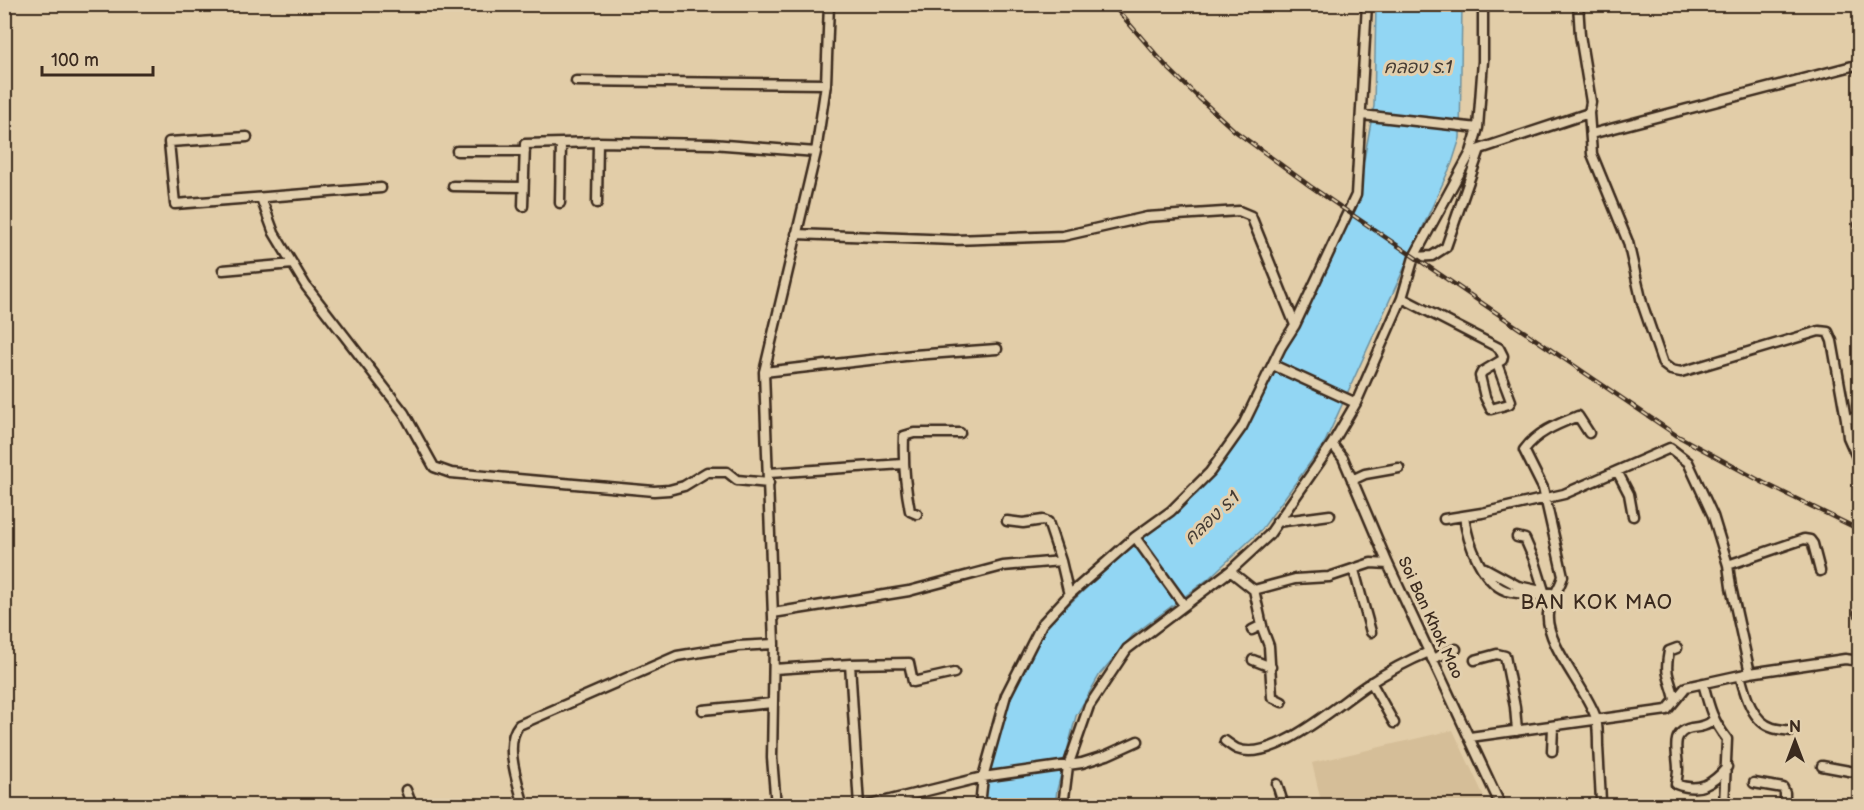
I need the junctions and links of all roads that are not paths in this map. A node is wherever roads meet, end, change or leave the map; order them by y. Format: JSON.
{"nodes":[{"id":1,"x":829,"y":4,"type":"edge"},
{"id":2,"x":1367,"y":4,"type":"edge"},
{"id":3,"x":1483,"y":4,"type":"edge"},
{"id":4,"x":1578,"y":4,"type":"edge"},
{"id":5,"x":1860,"y":64,"type":"edge"},
{"id":6,"x":576,"y":81,"type":"dead end"},
{"id":7,"x":826,"y":84,"type":"junction"},
{"id":8,"x":1589,"y":112,"type":"junction"},
{"id":9,"x":1362,"y":115,"type":"junction"},
{"id":10,"x":1478,"y":128,"type":"junction"},
{"id":11,"x":1591,"y":134,"type":"junction"},
{"id":12,"x":247,"y":137,"type":"dead end"},
{"id":13,"x":598,"y":142,"type":"junction"},
{"id":14,"x":561,"y":144,"type":"junction"},
{"id":15,"x":457,"y":151,"type":"dead end"},
{"id":16,"x":525,"y":151,"type":"junction"},
{"id":17,"x":1476,"y":151,"type":"junction"},
{"id":18,"x":816,"y":152,"type":"junction"},
{"id":19,"x":453,"y":186,"type":"dead end"},
{"id":20,"x":523,"y":187,"type":"junction"},
{"id":21,"x":381,"y":188,"type":"dead end"},
{"id":22,"x":261,"y":198,"type":"junction"},
{"id":23,"x":560,"y":203,"type":"dead end"},
{"id":24,"x":597,"y":203,"type":"dead end"},
{"id":25,"x":523,"y":206,"type":"dead end"},
{"id":26,"x":796,"y":234,"type":"junction"},
{"id":27,"x":1414,"y":257,"type":"junction"},
{"id":28,"x":293,"y":264,"type":"junction"},
{"id":29,"x":223,"y":270,"type":"dead end"},
{"id":30,"x":1402,"y":298,"type":"junction"},
{"id":31,"x":1294,"y":326,"type":"junction"},
{"id":32,"x":997,"y":349,"type":"dead end"},
{"id":33,"x":1497,"y":364,"type":"junction"},
{"id":34,"x":1277,"y":366,"type":"junction"},
{"id":35,"x":764,"y":372,"type":"junction"},
{"id":36,"x":1352,"y":401,"type":"junction"},
{"id":37,"x":1858,"y":405,"type":"dead end"},
{"id":38,"x":1860,"y":417,"type":"edge"},
{"id":39,"x":1846,"y":419,"type":"junction"},
{"id":40,"x":960,"y":433,"type":"dead end"},
{"id":41,"x":1589,"y":433,"type":"dead end"},
{"id":42,"x":1332,"y":444,"type":"junction"},
{"id":43,"x":903,"y":464,"type":"junction"},
{"id":44,"x":1860,"y":464,"type":"edge"},
{"id":45,"x":1400,"y":468,"type":"dead end"},
{"id":46,"x":1617,"y":471,"type":"junction"},
{"id":47,"x":769,"y":473,"type":"junction"},
{"id":48,"x":1352,"y":480,"type":"junction"},
{"id":49,"x":769,"y":483,"type":"junction"},
{"id":50,"x":1544,"y":499,"type":"junction"},
{"id":51,"x":917,"y":514,"type":"dead end"},
{"id":52,"x":1330,"y":515,"type":"dead end"},
{"id":53,"x":1464,"y":516,"type":"junction"},
{"id":54,"x":1633,"y":516,"type":"dead end"},
{"id":55,"x":1444,"y":519,"type":"dead end"},
{"id":56,"x":1007,"y":521,"type":"dead end"},
{"id":57,"x":1277,"y":522,"type":"junction"},
{"id":58,"x":1135,"y":537,"type":"junction"},
{"id":59,"x":1517,"y":537,"type":"dead end"},
{"id":60,"x":1061,"y":561,"type":"junction"},
{"id":61,"x":1388,"y":564,"type":"junction"},
{"id":62,"x":1728,"y":565,"type":"junction"},
{"id":63,"x":1482,"y":566,"type":"junction"},
{"id":64,"x":1354,"y":570,"type":"junction"},
{"id":65,"x":1230,"y":571,"type":"junction"},
{"id":66,"x":1820,"y":571,"type":"dead end"},
{"id":67,"x":1254,"y":590,"type":"junction"},
{"id":68,"x":1544,"y":591,"type":"junction"},
{"id":69,"x":1070,"y":595,"type":"junction"},
{"id":70,"x":1554,"y":598,"type":"junction"},
{"id":71,"x":1184,"y":605,"type":"junction"},
{"id":72,"x":773,"y":613,"type":"junction"},
{"id":73,"x":1262,"y":625,"type":"junction"},
{"id":74,"x":1252,"y":630,"type":"dead end"},
{"id":75,"x":1371,"y":632,"type":"dead end"},
{"id":76,"x":774,"y":644,"type":"junction"},
{"id":77,"x":1677,"y":648,"type":"dead end"},
{"id":78,"x":1456,"y":649,"type":"dead end"},
{"id":79,"x":1431,"y":656,"type":"junction"},
{"id":80,"x":1253,"y":660,"type":"dead end"},
{"id":81,"x":1475,"y":660,"type":"dead end"},
{"id":82,"x":1860,"y":661,"type":"edge"},
{"id":83,"x":850,"y":664,"type":"junction"},
{"id":84,"x":1271,"y":667,"type":"junction"},
{"id":85,"x":774,"y":669,"type":"junction"},
{"id":86,"x":954,"y":673,"type":"dead end"},
{"id":87,"x":1750,"y":674,"type":"junction"},
{"id":88,"x":1740,"y":675,"type":"junction"},
{"id":89,"x":1371,"y":682,"type":"junction"},
{"id":90,"x":1702,"y":683,"type":"junction"},
{"id":91,"x":1675,"y":699,"type":"junction"},
{"id":92,"x":1282,"y":702,"type":"dead end"},
{"id":93,"x":772,"y":704,"type":"junction"},
{"id":94,"x":703,"y":710,"type":"dead end"},
{"id":95,"x":1713,"y":720,"type":"junction"},
{"id":96,"x":1597,"y":721,"type":"junction"},
{"id":97,"x":1394,"y":723,"type":"dead end"},
{"id":98,"x":1553,"y":727,"type":"junction"},
{"id":99,"x":1517,"y":731,"type":"junction"},
{"id":100,"x":1793,"y":731,"type":"dead end"},
{"id":101,"x":1470,"y":737,"type":"junction"},
{"id":102,"x":1138,"y":741,"type":"dead end"},
{"id":103,"x":1225,"y":741,"type":"dead end"},
{"id":104,"x":1552,"y":751,"type":"dead end"},
{"id":105,"x":1068,"y":766,"type":"junction"},
{"id":106,"x":1822,"y":766,"type":"dead end"},
{"id":107,"x":1727,"y":767,"type":"junction"},
{"id":108,"x":1860,"y":773,"type":"edge"},
{"id":109,"x":983,"y":777,"type":"junction"},
{"id":110,"x":1754,"y":783,"type":"dead end"},
{"id":111,"x":1277,"y":784,"type":"dead end"},
{"id":112,"x":406,"y":790,"type":"dead end"},
{"id":113,"x":412,"y":806,"type":"edge"},
{"id":114,"x":524,"y":806,"type":"edge"},
{"id":115,"x":776,"y":806,"type":"edge"},
{"id":116,"x":860,"y":806,"type":"edge"},
{"id":117,"x":866,"y":806,"type":"edge"},
{"id":118,"x":980,"y":806,"type":"edge"},
{"id":119,"x":1063,"y":806,"type":"edge"},
{"id":120,"x":1289,"y":806,"type":"edge"},
{"id":121,"x":1501,"y":806,"type":"edge"},
{"id":122,"x":1603,"y":806,"type":"edge"},
{"id":123,"x":1724,"y":806,"type":"edge"},
{"id":124,"x":1785,"y":806,"type":"edge"}],
"edges":[{"from":1,"to":7,"type":"street"},
{"from":2,"to":9,"type":"street"},
{"from":3,"to":10,"type":"street"},
{"from":4,"to":8,"type":"street"},
{"from":5,"to":11,"type":"street"},
{"from":6,"to":7,"type":"street"},
{"from":7,"to":18,"type":"street"},
{"from":8,"to":11,"type":"street"},
{"from":8,"to":17,"type":"street"},
{"from":9,"to":10,"type":"street"},
{"from":9,"to":31,"type":"street"},
{"from":10,"to":17,"type":"street"},
{"from":11,"to":39,"type":"street"},
{"from":12,"to":22,"type":"street"},
{"from":13,"to":14,"type":"street"},
{"from":13,"to":18,"type":"street"},
{"from":13,"to":24,"type":"street"},
{"from":14,"to":16,"type":"street"},
{"from":14,"to":23,"type":"street"},
{"from":15,"to":16,"type":"street"},
{"from":16,"to":20,"type":"street"},
{"from":17,"to":27,"type":"street"},
{"from":17,"to":27,"type":"street"},
{"from":18,"to":26,"type":"street"},
{"from":19,"to":20,"type":"street"},
{"from":20,"to":25,"type":"street"},
{"from":21,"to":22,"type":"street"},
{"from":22,"to":28,"type":"street"},
{"from":26,"to":31,"type":"street"},
{"from":26,"to":35,"type":"street"},
{"from":27,"to":30,"type":"street"},
{"from":28,"to":29,"type":"street"},
{"from":28,"to":49,"type":"street"},
{"from":30,"to":33,"type":"street"},
{"from":30,"to":36,"type":"street"},
{"from":31,"to":34,"type":"street"},
{"from":32,"to":35,"type":"street"},
{"from":33,"to":33,"type":"street"},
{"from":34,"to":36,"type":"street"},
{"from":34,"to":58,"type":"street"},
{"from":35,"to":47,"type":"street"},
{"from":36,"to":42,"type":"street"},
{"from":37,"to":38,"type":"street"},
{"from":38,"to":39,"type":"street"},
{"from":39,"to":44,"type":"street"},
{"from":40,"to":43,"type":"street"},
{"from":41,"to":50,"type":"street"},
{"from":42,"to":48,"type":"street","name":"Soi Ban Khok Mao"},
{"from":42,"to":57,"type":"street"},
{"from":43,"to":47,"type":"street"},
{"from":43,"to":51,"type":"street"},
{"from":45,"to":48,"type":"street"},
{"from":46,"to":50,"type":"street"},
{"from":46,"to":54,"type":"street"},
{"from":46,"to":62,"type":"street"},
{"from":47,"to":49,"type":"street"},
{"from":48,"to":61,"type":"street","name":"Soi Ban Khok Mao"},
{"from":49,"to":72,"type":"street"},
{"from":50,"to":53,"type":"street"},
{"from":50,"to":70,"type":"street"},
{"from":52,"to":57,"type":"street"},
{"from":53,"to":55,"type":"street"},
{"from":53,"to":63,"type":"street"},
{"from":56,"to":60,"type":"street"},
{"from":57,"to":65,"type":"street"},
{"from":58,"to":69,"type":"street"},
{"from":58,"to":71,"type":"street"},
{"from":59,"to":68,"type":"street"},
{"from":60,"to":69,"type":"street"},
{"from":60,"to":72,"type":"street"},
{"from":61,"to":64,"type":"street"},
{"from":61,"to":79,"type":"street","name":"Soi Ban Khok Mao"},
{"from":62,"to":66,"type":"street"},
{"from":62,"to":87,"type":"street"},
{"from":63,"to":68,"type":"street"},
{"from":63,"to":70,"type":"street"},
{"from":64,"to":67,"type":"street"},
{"from":64,"to":75,"type":"street"},
{"from":65,"to":67,"type":"street"},
{"from":65,"to":71,"type":"street"},
{"from":67,"to":73,"type":"street"},
{"from":68,"to":70,"type":"street"},
{"from":69,"to":109,"type":"street"},
{"from":70,"to":96,"type":"street"},
{"from":71,"to":105,"type":"street"},
{"from":72,"to":76,"type":"street"},
{"from":73,"to":74,"type":"street"},
{"from":73,"to":84,"type":"street"},
{"from":76,"to":85,"type":"street"},
{"from":76,"to":114,"type":"street"},
{"from":77,"to":91,"type":"street"},
{"from":78,"to":79,"type":"street"},
{"from":79,"to":89,"type":"street"},
{"from":79,"to":101,"type":"street","name":"Soi Ban Khok Mao"},
{"from":80,"to":84,"type":"street"},
{"from":81,"to":99,"type":"street"},
{"from":82,"to":87,"type":"street"},
{"from":83,"to":85,"type":"street"},
{"from":83,"to":86,"type":"street"},
{"from":83,"to":116,"type":"street"},
{"from":84,"to":92,"type":"street"},
{"from":85,"to":93,"type":"street"},
{"from":87,"to":88,"type":"street"},
{"from":88,"to":90,"type":"street"},
{"from":88,"to":100,"type":"street"},
{"from":89,"to":97,"type":"street"},
{"from":89,"to":103,"type":"street"},
{"from":90,"to":91,"type":"street"},
{"from":90,"to":95,"type":"street"},
{"from":91,"to":96,"type":"street"},
{"from":93,"to":94,"type":"street"},
{"from":93,"to":115,"type":"street"},
{"from":95,"to":107,"type":"street"},
{"from":95,"to":107,"type":"street"},
{"from":96,"to":98,"type":"street"},
{"from":96,"to":122,"type":"street"},
{"from":98,"to":99,"type":"street"},
{"from":98,"to":104,"type":"street"},
{"from":99,"to":101,"type":"street"},
{"from":101,"to":121,"type":"street","name":"Soi Ban Khok Mao"},
{"from":102,"to":105,"type":"street"},
{"from":105,"to":109,"type":"street"},
{"from":105,"to":119,"type":"street"},
{"from":106,"to":108,"type":"street"},
{"from":107,"to":123,"type":"street"},
{"from":109,"to":117,"type":"street"},
{"from":109,"to":118,"type":"street"},
{"from":110,"to":124,"type":"street"},
{"from":111,"to":120,"type":"street"},
{"from":112,"to":113,"type":"street"}]}
